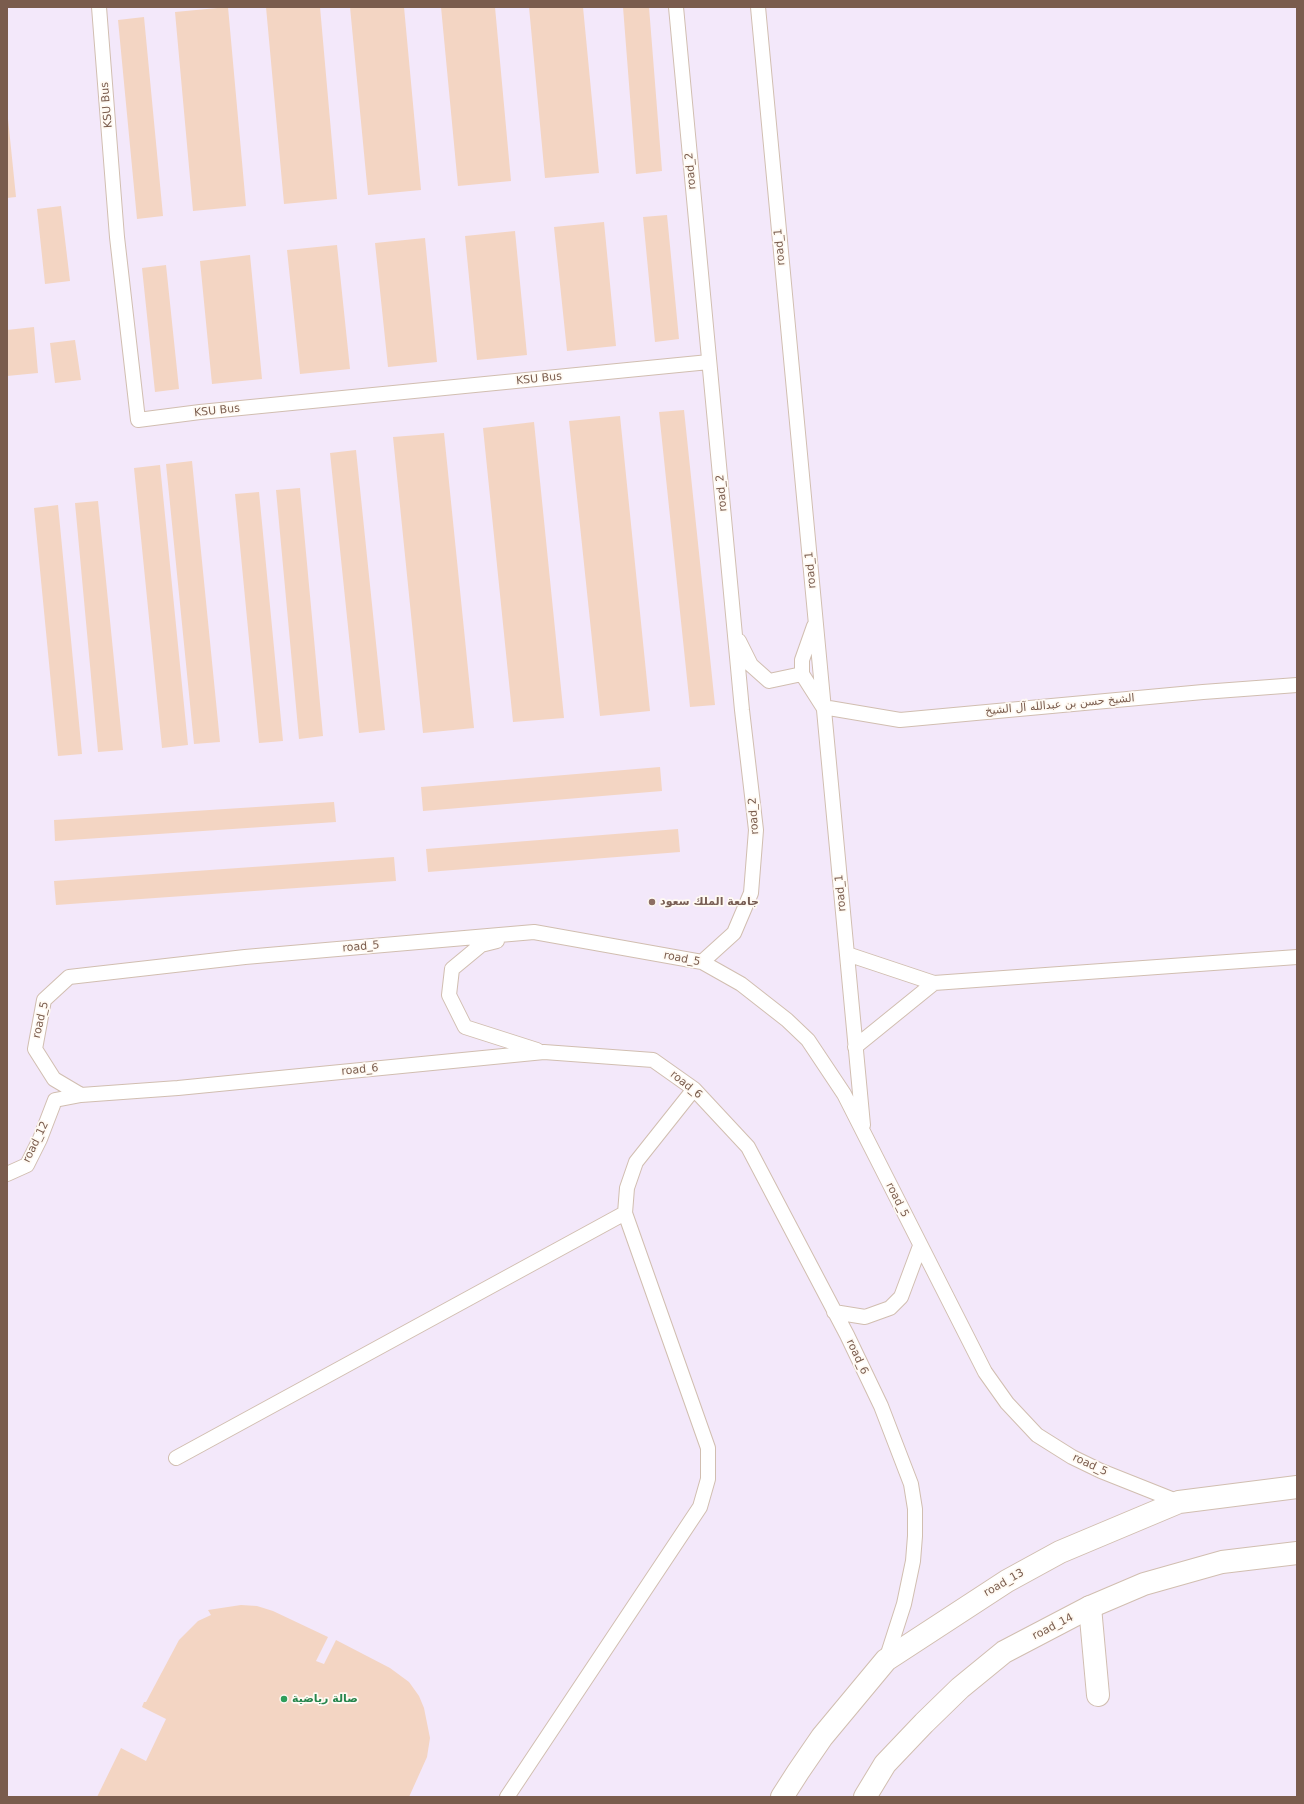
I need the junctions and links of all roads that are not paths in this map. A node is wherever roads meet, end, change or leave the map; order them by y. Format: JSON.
{"nodes":[{"id":1,"x":99,"y":7,"type":"edge"},
{"id":2,"x":676,"y":7,"type":"edge"},
{"id":3,"x":758,"y":7,"type":"edge"},
{"id":4,"x":709,"y":362,"type":"junction"},
{"id":5,"x":815,"y":622,"type":"junction"},
{"id":6,"x":735,"y":634,"type":"junction"},
{"id":7,"x":802,"y":674,"type":"junction"},
{"id":8,"x":1297,"y":685,"type":"edge"},
{"id":9,"x":823,"y":707,"type":"junction"},
{"id":10,"x":534,"y":932,"type":"junction"},
{"id":11,"x":847,"y":954,"type":"junction"},
{"id":12,"x":1297,"y":957,"type":"edge"},
{"id":13,"x":702,"y":962,"type":"junction"},
{"id":14,"x":934,"y":983,"type":"junction"},
{"id":15,"x":856,"y":1046,"type":"junction"},
{"id":16,"x":544,"y":1052,"type":"junction"},
{"id":17,"x":694,"y":1089,"type":"junction"},
{"id":18,"x":81,"y":1095,"type":"junction"},
{"id":19,"x":55,"y":1100,"type":"joint"},
{"id":20,"x":864,"y":1133,"type":"junction"},
{"id":21,"x":7,"y":1174,"type":"edge"},
{"id":22,"x":624,"y":1213,"type":"junction"},
{"id":23,"x":920,"y":1246,"type":"junction"},
{"id":24,"x":834,"y":1312,"type":"junction"},
{"id":25,"x":176,"y":1458,"type":"dead end"},
{"id":26,"x":1297,"y":1488,"type":"edge"},
{"id":27,"x":1179,"y":1502,"type":"junction"},
{"id":28,"x":1297,"y":1553,"type":"edge"},
{"id":29,"x":1090,"y":1607,"type":"junction"},
{"id":30,"x":886,"y":1660,"type":"junction"},
{"id":31,"x":1098,"y":1695,"type":"dead end"},
{"id":32,"x":507,"y":1797,"type":"edge"},
{"id":33,"x":782,"y":1797,"type":"edge"},
{"id":34,"x":865,"y":1797,"type":"edge"}],
"edges":[{"from":1,"to":4,"type":"lane","name":"KSU Bus"},
{"from":2,"to":4,"type":"lane","name":"road_2"},
{"from":3,"to":5,"type":"lane","name":"road_1"},
{"from":4,"to":6,"type":"lane","name":"road_2"},
{"from":5,"to":7,"type":"lane"},
{"from":5,"to":9,"type":"lane","name":"road_1"},
{"from":6,"to":7,"type":"lane"},
{"from":6,"to":13,"type":"lane","name":"road_2"},
{"from":7,"to":9,"type":"lane"},
{"from":8,"to":9,"type":"lane","name":"الشيخ حسن بن عبدالله آل الشيخ"},
{"from":9,"to":11,"type":"lane","name":"road_1"},
{"from":10,"to":13,"type":"lane","name":"road_5"},
{"from":10,"to":16,"type":"lane"},
{"from":10,"to":18,"type":"lane","name":"road_5"},
{"from":11,"to":14,"type":"lane"},
{"from":11,"to":15,"type":"lane","name":"road_1"},
{"from":12,"to":14,"type":"lane"},
{"from":13,"to":20,"type":"lane","name":"road_5"},
{"from":14,"to":15,"type":"lane"},
{"from":15,"to":20,"type":"lane","name":"road_1"},
{"from":16,"to":17,"type":"lane","name":"road_6"},
{"from":16,"to":18,"type":"lane","name":"road_6"},
{"from":17,"to":22,"type":"lane"},
{"from":17,"to":24,"type":"lane","name":"road_6"},
{"from":18,"to":19,"type":"lane","name":"road_6"},
{"from":19,"to":21,"type":"lane","name":"road_12"},
{"from":20,"to":23,"type":"lane","name":"road_5"},
{"from":22,"to":25,"type":"lane"},
{"from":22,"to":32,"type":"lane"},
{"from":23,"to":24,"type":"lane"},
{"from":23,"to":27,"type":"lane","name":"road_5"},
{"from":24,"to":30,"type":"lane","name":"road_6"},
{"from":26,"to":27,"type":"street","name":"road_13"},
{"from":27,"to":30,"type":"street","name":"road_13"},
{"from":28,"to":29,"type":"street","name":"road_14"},
{"from":29,"to":31,"type":"street"},
{"from":29,"to":34,"type":"street","name":"road_14"},
{"from":30,"to":33,"type":"street","name":"road_13"}]}
